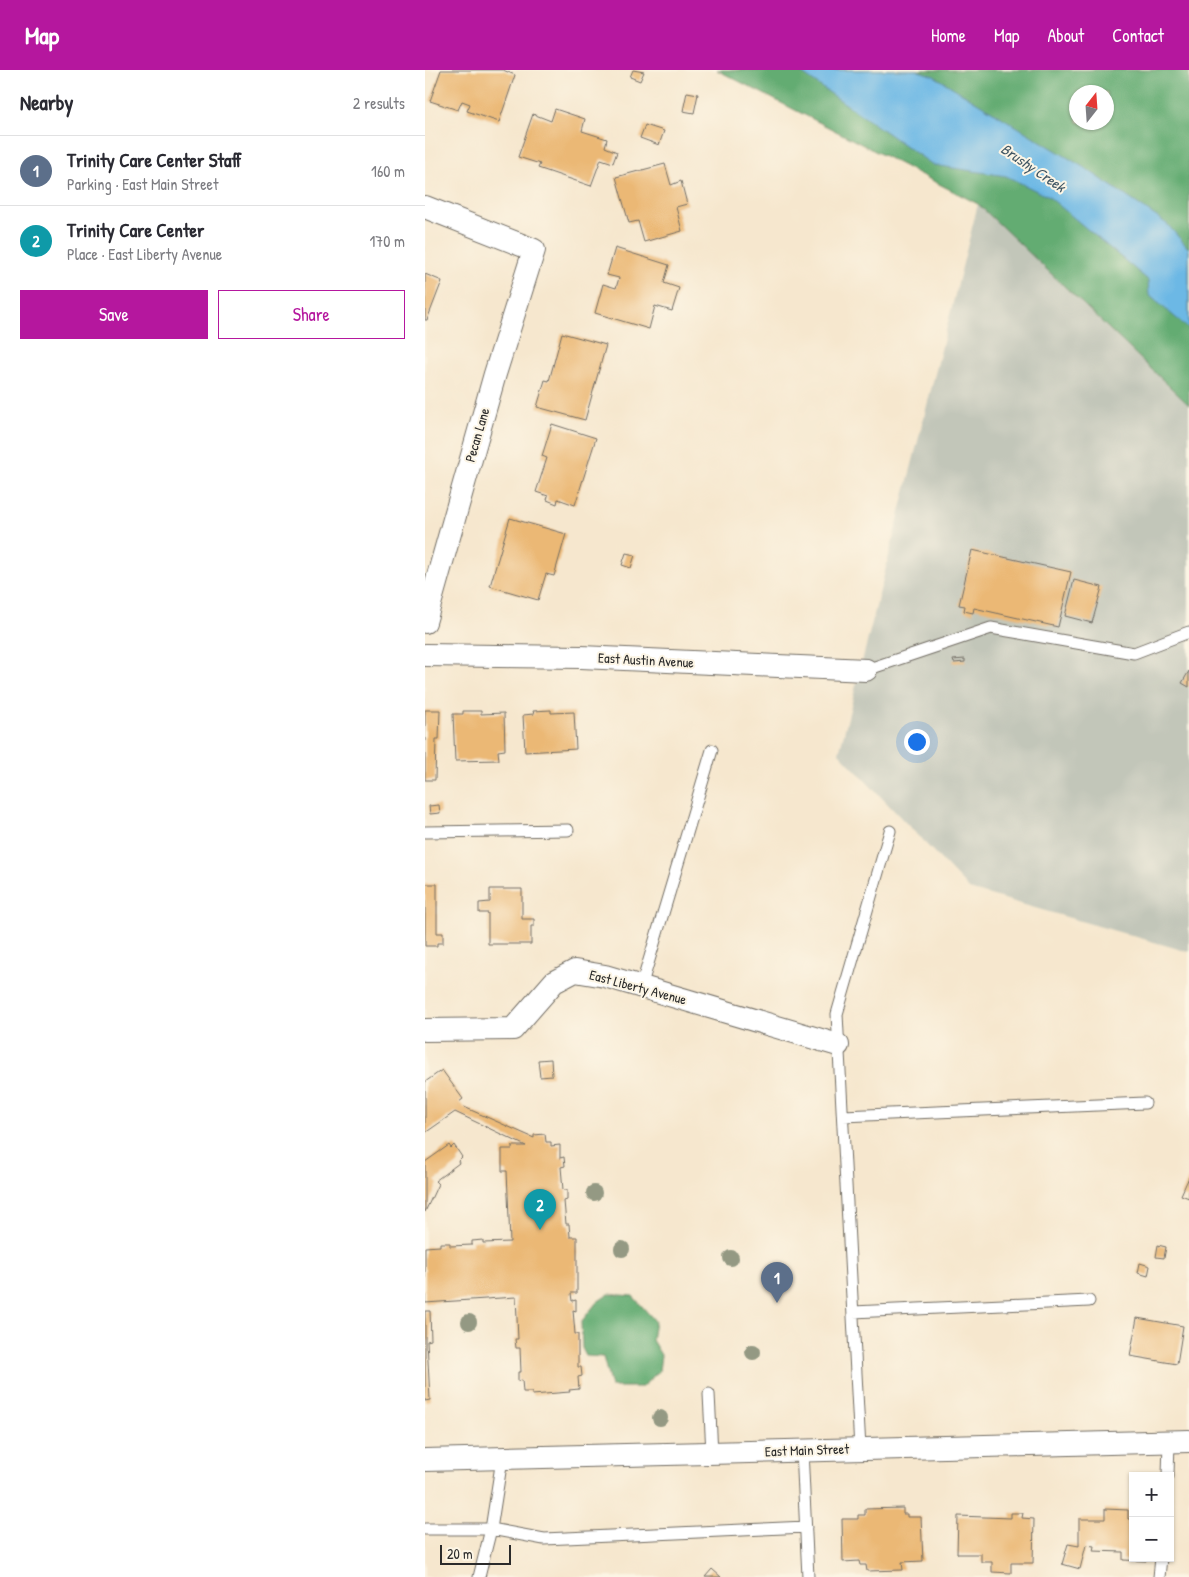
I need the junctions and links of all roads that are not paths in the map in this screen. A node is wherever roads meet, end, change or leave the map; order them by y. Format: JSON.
{"nodes":[{"id":1,"x":425,"y":207,"type":"edge"},
{"id":2,"x":425,"y":622,"type":"edge"},
{"id":3,"x":1189,"y":632,"type":"edge"},
{"id":4,"x":425,"y":655,"type":"edge"},
{"id":5,"x":866,"y":670,"type":"joint"},
{"id":6,"x":712,"y":750,"type":"dead end"},
{"id":7,"x":568,"y":830,"type":"dead end"},
{"id":8,"x":890,"y":831,"type":"dead end"},
{"id":9,"x":425,"y":832,"type":"edge"},
{"id":10,"x":641,"y":987,"type":"junction"},
{"id":11,"x":425,"y":1030,"type":"edge"},
{"id":12,"x":838,"y":1045,"type":"junction"},
{"id":13,"x":1145,"y":1103,"type":"dead end"},
{"id":14,"x":843,"y":1116,"type":"junction"},
{"id":15,"x":1089,"y":1300,"type":"dead end"},
{"id":16,"x":853,"y":1312,"type":"junction"},
{"id":17,"x":709,"y":1394,"type":"dead end"},
{"id":18,"x":1179,"y":1441,"type":"edge"},
{"id":19,"x":859,"y":1449,"type":"junction"},
{"id":20,"x":803,"y":1450,"type":"junction"},
{"id":21,"x":712,"y":1453,"type":"junction"},
{"id":22,"x":502,"y":1459,"type":"junction"},
{"id":23,"x":425,"y":1460,"type":"edge"},
{"id":24,"x":1169,"y":1472,"type":"edge"},
{"id":25,"x":806,"y":1527,"type":"junction"},
{"id":26,"x":425,"y":1528,"type":"edge"},
{"id":27,"x":491,"y":1529,"type":"junction"},
{"id":28,"x":1161,"y":1562,"type":"edge"},
{"id":29,"x":479,"y":1577,"type":"edge"},
{"id":30,"x":808,"y":1577,"type":"edge"},
{"id":31,"x":1159,"y":1577,"type":"edge"}],
"edges":[{"from":1,"to":2,"type":"street","name":"Pecan Lane"},
{"from":3,"to":5,"type":"lane"},
{"from":4,"to":5,"type":"street","name":"East Austin Avenue"},
{"from":6,"to":10,"type":"lane"},
{"from":7,"to":9,"type":"lane"},
{"from":8,"to":12,"type":"lane"},
{"from":10,"to":11,"type":"street","name":"East Liberty Avenue"},
{"from":10,"to":12,"type":"street","name":"East Liberty Avenue"},
{"from":12,"to":14,"type":"lane"},
{"from":13,"to":14,"type":"lane"},
{"from":14,"to":16,"type":"lane"},
{"from":15,"to":16,"type":"lane"},
{"from":16,"to":19,"type":"lane"},
{"from":17,"to":21,"type":"lane"},
{"from":18,"to":19,"type":"street","name":"East Main Street"},
{"from":18,"to":24,"type":"lane"},
{"from":19,"to":20,"type":"street","name":"East Main Street"},
{"from":20,"to":21,"type":"street","name":"East Main Street"},
{"from":20,"to":25,"type":"lane"},
{"from":21,"to":22,"type":"street","name":"East Main Street"},
{"from":22,"to":23,"type":"street","name":"East Main Street"},
{"from":22,"to":27,"type":"lane"},
{"from":25,"to":27,"type":"lane"},
{"from":25,"to":30,"type":"lane"},
{"from":26,"to":27,"type":"lane"},
{"from":27,"to":29,"type":"lane"},
{"from":28,"to":31,"type":"lane"}]}
